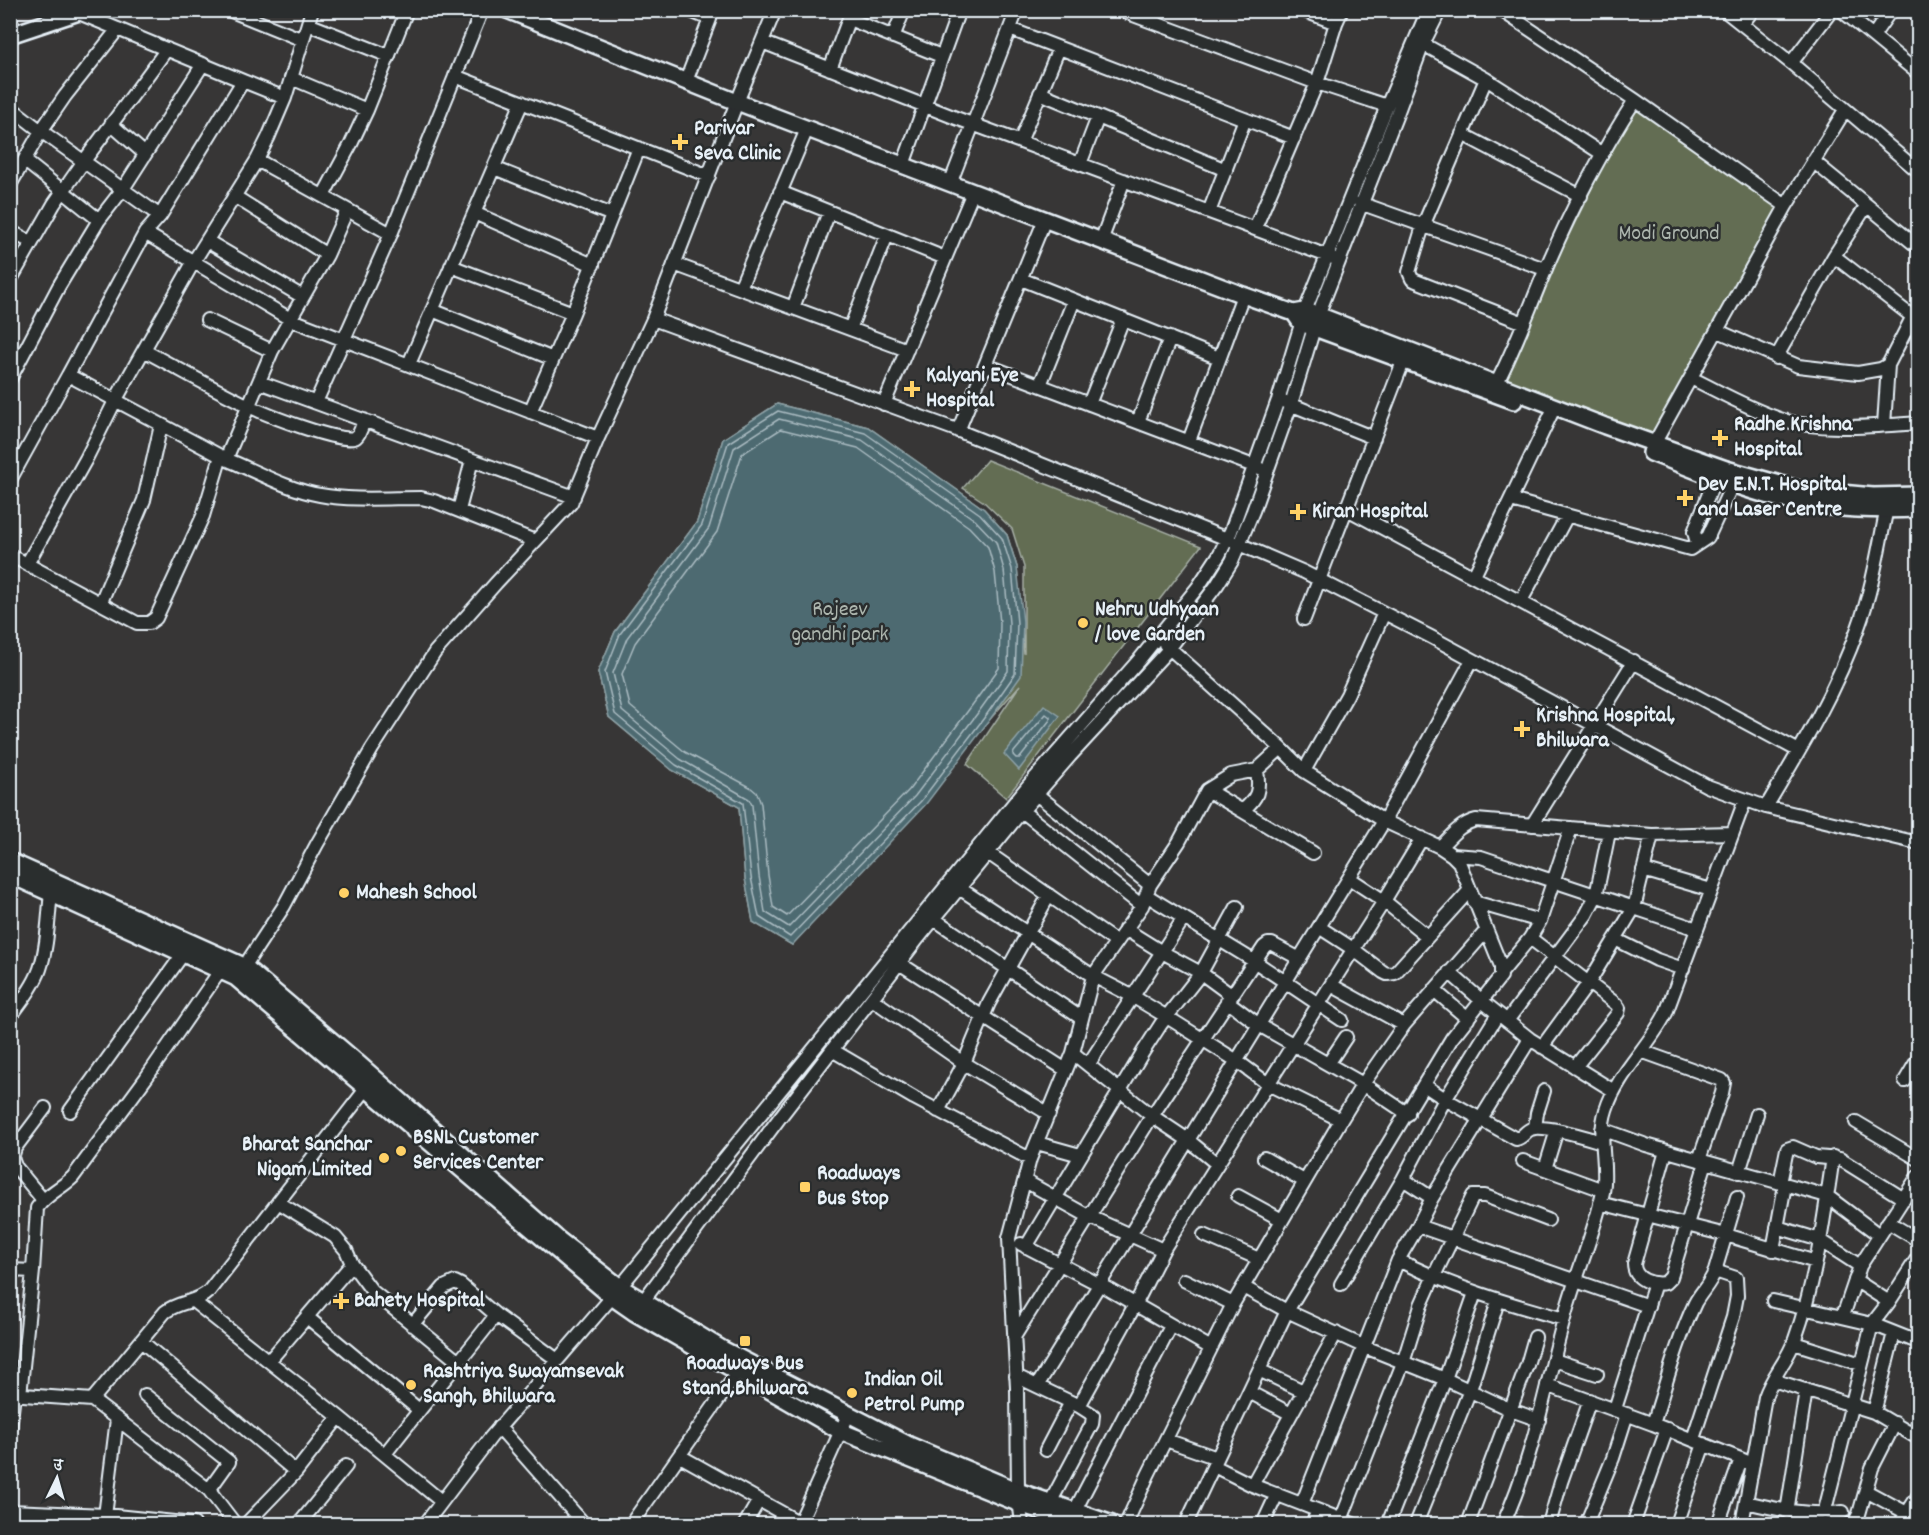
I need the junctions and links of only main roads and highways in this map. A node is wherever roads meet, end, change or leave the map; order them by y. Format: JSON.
{"nodes":[{"id":1,"x":507,"y":10,"type":"edge"},
{"id":2,"x":82,"y":12,"type":"edge"},
{"id":3,"x":10,"y":35,"type":"edge"},
{"id":4,"x":1651,"y":448,"type":"junction"},
{"id":5,"x":1918,"y":495,"type":"edge"},
{"id":6,"x":1888,"y":503,"type":"junction"},
{"id":7,"x":1918,"y":509,"type":"edge"},
{"id":8,"x":10,"y":861,"type":"edge"},
{"id":9,"x":10,"y":875,"type":"edge"},
{"id":10,"x":240,"y":972,"type":"junction"},
{"id":11,"x":418,"y":1125,"type":"junction"},
{"id":12,"x":639,"y":1307,"type":"junction"},
{"id":13,"x":1019,"y":1498,"type":"junction"},
{"id":14,"x":1074,"y":1519,"type":"edge"},
{"id":15,"x":1112,"y":1524,"type":"edge"}],
"edges":[{"from":1,"to":4,"type":"main road"},
{"from":2,"to":3,"type":"main road"},
{"from":4,"to":6,"type":"main road"},
{"from":4,"to":6,"type":"main road"},
{"from":5,"to":6,"type":"main road"},
{"from":6,"to":7,"type":"main road"},
{"from":8,"to":10,"type":"main road"},
{"from":9,"to":10,"type":"main road"},
{"from":10,"to":11,"type":"main road"},
{"from":10,"to":11,"type":"main road"},
{"from":11,"to":12,"type":"main road"},
{"from":12,"to":13,"type":"main road"},
{"from":12,"to":13,"type":"main road"},
{"from":13,"to":14,"type":"main road"},
{"from":14,"to":15,"type":"main road"}]}
